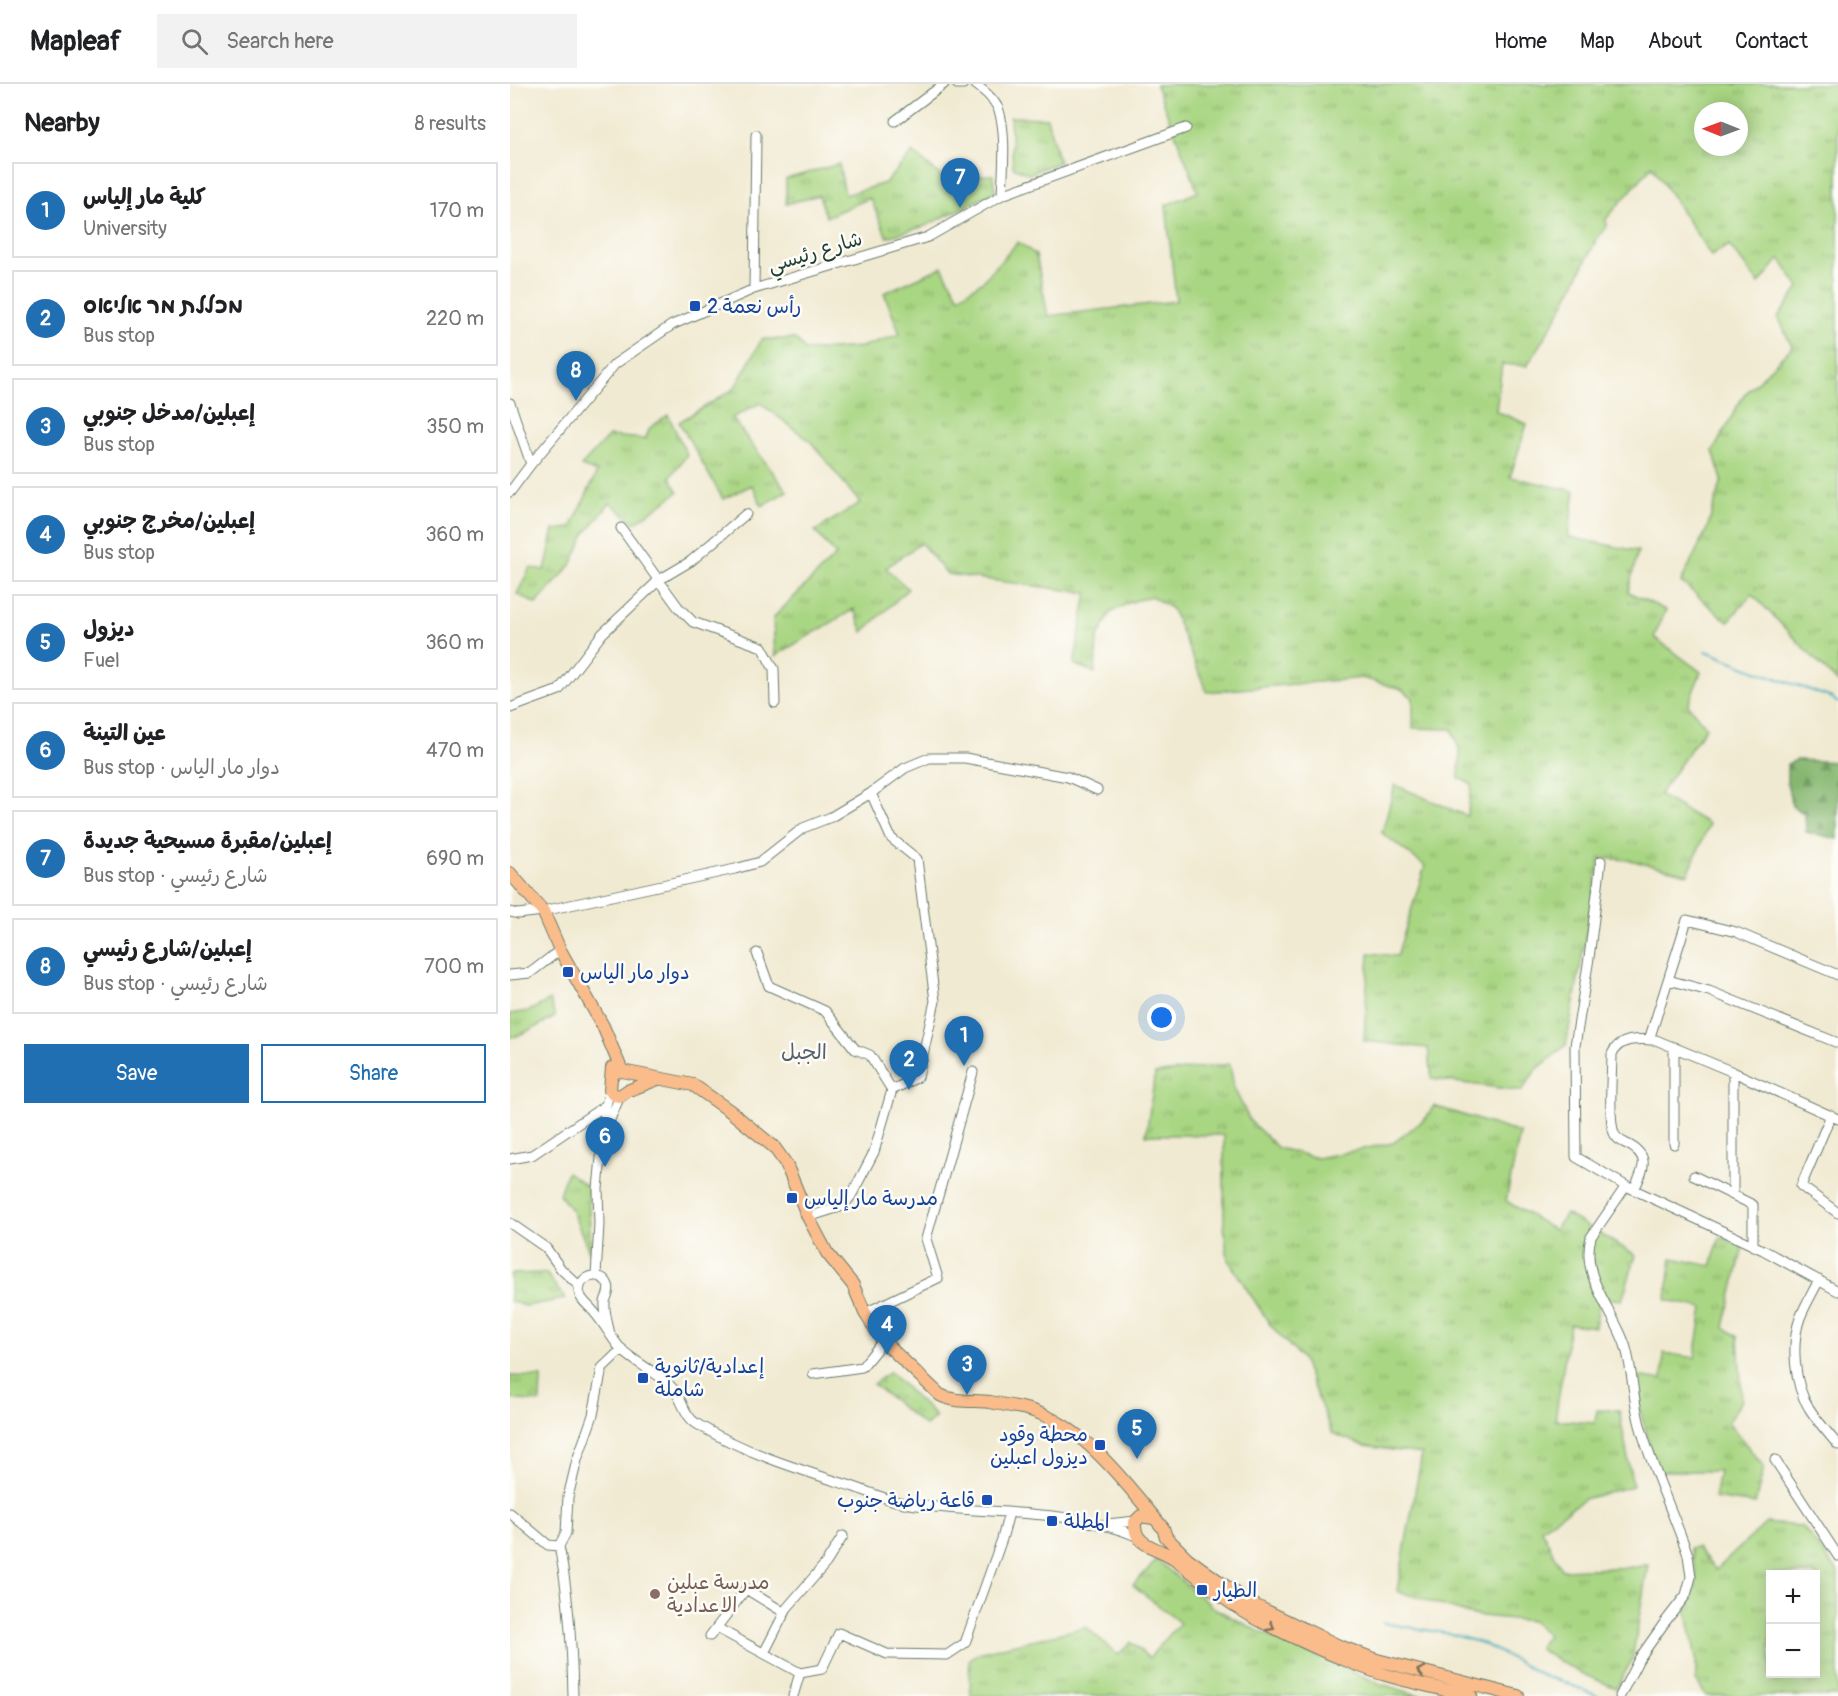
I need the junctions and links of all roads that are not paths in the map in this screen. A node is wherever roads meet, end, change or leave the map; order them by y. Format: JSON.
{"nodes":[{"id":1,"x":944,"y":84,"type":"edge"},
{"id":2,"x":957,"y":84,"type":"edge"},
{"id":3,"x":963,"y":84,"type":"edge"},
{"id":4,"x":975,"y":84,"type":"edge"},
{"id":5,"x":894,"y":121,"type":"dead end"},
{"id":6,"x":1186,"y":128,"type":"dead end"},
{"id":7,"x":756,"y":135,"type":"dead end"},
{"id":8,"x":1002,"y":195,"type":"junction"},
{"id":9,"x":754,"y":289,"type":"junction"},
{"id":10,"x":510,"y":403,"type":"edge"},
{"id":11,"x":531,"y":464,"type":"junction"},
{"id":12,"x":510,"y":492,"type":"edge"},
{"id":13,"x":746,"y":514,"type":"dead end"},
{"id":14,"x":621,"y":528,"type":"dead end"},
{"id":15,"x":659,"y":580,"type":"junction"},
{"id":16,"x":775,"y":703,"type":"dead end"},
{"id":17,"x":510,"y":708,"type":"edge"},
{"id":18,"x":1098,"y":790,"type":"dead end"},
{"id":19,"x":871,"y":793,"type":"junction"},
{"id":20,"x":1601,"y":861,"type":"dead end"},
{"id":21,"x":510,"y":873,"type":"edge"},
{"id":22,"x":543,"y":911,"type":"junction"},
{"id":23,"x":510,"y":912,"type":"edge"},
{"id":24,"x":560,"y":950,"type":"junction"},
{"id":25,"x":757,"y":953,"type":"dead end"},
{"id":26,"x":510,"y":975,"type":"edge"},
{"id":27,"x":1838,"y":975,"type":"edge"},
{"id":28,"x":1668,"y":980,"type":"junction"},
{"id":29,"x":1649,"y":1040,"type":"junction"},
{"id":30,"x":1838,"y":1043,"type":"edge"},
{"id":31,"x":1674,"y":1047,"type":"junction"},
{"id":32,"x":973,"y":1072,"type":"dead end"},
{"id":33,"x":1733,"y":1072,"type":"junction"},
{"id":34,"x":620,"y":1073,"type":"junction"},
{"id":35,"x":658,"y":1079,"type":"junction"},
{"id":36,"x":892,"y":1090,"type":"junction"},
{"id":37,"x":619,"y":1092,"type":"junction"},
{"id":38,"x":606,"y":1106,"type":"junction"},
{"id":39,"x":1834,"y":1117,"type":"edge"},
{"id":40,"x":605,"y":1132,"type":"junction"},
{"id":41,"x":1674,"y":1144,"type":"dead end"},
{"id":42,"x":510,"y":1159,"type":"edge"},
{"id":43,"x":1694,"y":1176,"type":"dead end"},
{"id":44,"x":1630,"y":1188,"type":"junction"},
{"id":45,"x":1733,"y":1195,"type":"junction"},
{"id":46,"x":1838,"y":1213,"type":"edge"},
{"id":47,"x":808,"y":1217,"type":"junction"},
{"id":48,"x":510,"y":1223,"type":"edge"},
{"id":49,"x":1753,"y":1246,"type":"junction"},
{"id":50,"x":596,"y":1276,"type":"junction"},
{"id":51,"x":1819,"y":1280,"type":"junction"},
{"id":52,"x":580,"y":1287,"type":"junction"},
{"id":53,"x":1838,"y":1291,"type":"edge"},
{"id":54,"x":605,"y":1301,"type":"junction"},
{"id":55,"x":586,"y":1303,"type":"junction"},
{"id":56,"x":865,"y":1313,"type":"junction"},
{"id":57,"x":610,"y":1334,"type":"junction"},
{"id":58,"x":883,"y":1341,"type":"junction"},
{"id":59,"x":621,"y":1349,"type":"junction"},
{"id":60,"x":813,"y":1374,"type":"dead end"},
{"id":61,"x":1838,"y":1445,"type":"edge"},
{"id":62,"x":1775,"y":1460,"type":"dead end"},
{"id":63,"x":1128,"y":1488,"type":"junction"},
{"id":64,"x":510,"y":1513,"type":"edge"},
{"id":65,"x":1009,"y":1513,"type":"junction"},
{"id":66,"x":1153,"y":1518,"type":"junction"},
{"id":67,"x":1137,"y":1519,"type":"junction"},
{"id":68,"x":1102,"y":1525,"type":"junction"},
{"id":69,"x":843,"y":1536,"type":"dead end"},
{"id":70,"x":1139,"y":1537,"type":"junction"},
{"id":71,"x":1166,"y":1537,"type":"junction"},
{"id":72,"x":559,"y":1546,"type":"junction"},
{"id":73,"x":1154,"y":1548,"type":"junction"},
{"id":74,"x":1838,"y":1556,"type":"edge"},
{"id":75,"x":785,"y":1613,"type":"junction"},
{"id":76,"x":717,"y":1628,"type":"junction"},
{"id":77,"x":710,"y":1636,"type":"dead end"},
{"id":78,"x":764,"y":1653,"type":"junction"},
{"id":79,"x":800,"y":1673,"type":"junction"},
{"id":80,"x":573,"y":1696,"type":"edge"},
{"id":81,"x":793,"y":1696,"type":"edge"},
{"id":82,"x":1471,"y":1696,"type":"edge"},
{"id":83,"x":1518,"y":1696,"type":"edge"},
{"id":84,"x":1620,"y":1696,"type":"edge"}],
"edges":[{"from":1,"to":5,"type":"street"},
{"from":2,"to":3,"type":"street"},
{"from":4,"to":8,"type":"street"},
{"from":6,"to":8,"type":"street","name":"شارع رئيسي"},
{"from":7,"to":9,"type":"street"},
{"from":8,"to":9,"type":"street","name":"شارع رئيسي"},
{"from":9,"to":11,"type":"street","name":"شارع رئيسي"},
{"from":10,"to":11,"type":"street"},
{"from":11,"to":12,"type":"street","name":"شارع رئيسي"},
{"from":13,"to":15,"type":"street"},
{"from":14,"to":15,"type":"street"},
{"from":15,"to":16,"type":"street"},
{"from":15,"to":17,"type":"street"},
{"from":18,"to":19,"type":"street"},
{"from":19,"to":22,"type":"street"},
{"from":19,"to":36,"type":"street"},
{"from":20,"to":44,"type":"street"},
{"from":21,"to":22,"type":"main road"},
{"from":22,"to":23,"type":"street"},
{"from":22,"to":24,"type":"main road"},
{"from":24,"to":26,"type":"street"},
{"from":24,"to":34,"type":"main road"},
{"from":25,"to":36,"type":"street"},
{"from":27,"to":28,"type":"street"},
{"from":28,"to":29,"type":"street"},
{"from":28,"to":30,"type":"street"},
{"from":29,"to":31,"type":"street"},
{"from":29,"to":44,"type":"street"},
{"from":31,"to":33,"type":"street"},
{"from":31,"to":41,"type":"street"},
{"from":32,"to":56,"type":"street"},
{"from":33,"to":39,"type":"street"},
{"from":33,"to":45,"type":"street"},
{"from":34,"to":35,"type":"main road"},
{"from":34,"to":37,"type":"main road"},
{"from":34,"to":37,"type":"main road"},
{"from":35,"to":37,"type":"main road"},
{"from":35,"to":47,"type":"main road"},
{"from":36,"to":47,"type":"street"},
{"from":37,"to":38,"type":"street"},
{"from":37,"to":40,"type":"street"},
{"from":38,"to":40,"type":"street"},
{"from":38,"to":42,"type":"street"},
{"from":39,"to":46,"type":"street"},
{"from":40,"to":50,"type":"street"},
{"from":43,"to":45,"type":"street"},
{"from":44,"to":49,"type":"street"},
{"from":44,"to":84,"type":"street"},
{"from":45,"to":49,"type":"street"},
{"from":47,"to":56,"type":"main road"},
{"from":48,"to":52,"type":"street"},
{"from":49,"to":51,"type":"street"},
{"from":50,"to":52,"type":"street"},
{"from":50,"to":54,"type":"street"},
{"from":51,"to":53,"type":"street"},
{"from":51,"to":61,"type":"street"},
{"from":52,"to":55,"type":"street"},
{"from":54,"to":55,"type":"street"},
{"from":54,"to":57,"type":"street"},
{"from":55,"to":57,"type":"street"},
{"from":56,"to":58,"type":"main road"},
{"from":57,"to":59,"type":"street"},
{"from":58,"to":60,"type":"street"},
{"from":58,"to":63,"type":"main road"},
{"from":59,"to":65,"type":"street"},
{"from":59,"to":72,"type":"street"},
{"from":62,"to":74,"type":"street"},
{"from":63,"to":66,"type":"main road"},
{"from":63,"to":67,"type":"main road"},
{"from":64,"to":72,"type":"street"},
{"from":65,"to":68,"type":"street"},
{"from":65,"to":79,"type":"street"},
{"from":66,"to":67,"type":"main road"},
{"from":66,"to":71,"type":"main road"},
{"from":67,"to":68,"type":"street"},
{"from":67,"to":70,"type":"main road"},
{"from":68,"to":70,"type":"street"},
{"from":69,"to":75,"type":"street"},
{"from":70,"to":73,"type":"main road"},
{"from":71,"to":73,"type":"main road"},
{"from":83,"to":71,"type":"main road","one_way":true},
{"from":72,"to":80,"type":"street"},
{"from":73,"to":82,"type":"main road","one_way":true},
{"from":75,"to":76,"type":"street"},
{"from":75,"to":78,"type":"street"},
{"from":76,"to":77,"type":"street"},
{"from":76,"to":78,"type":"street"},
{"from":78,"to":79,"type":"street"},
{"from":79,"to":81,"type":"street"}]}
